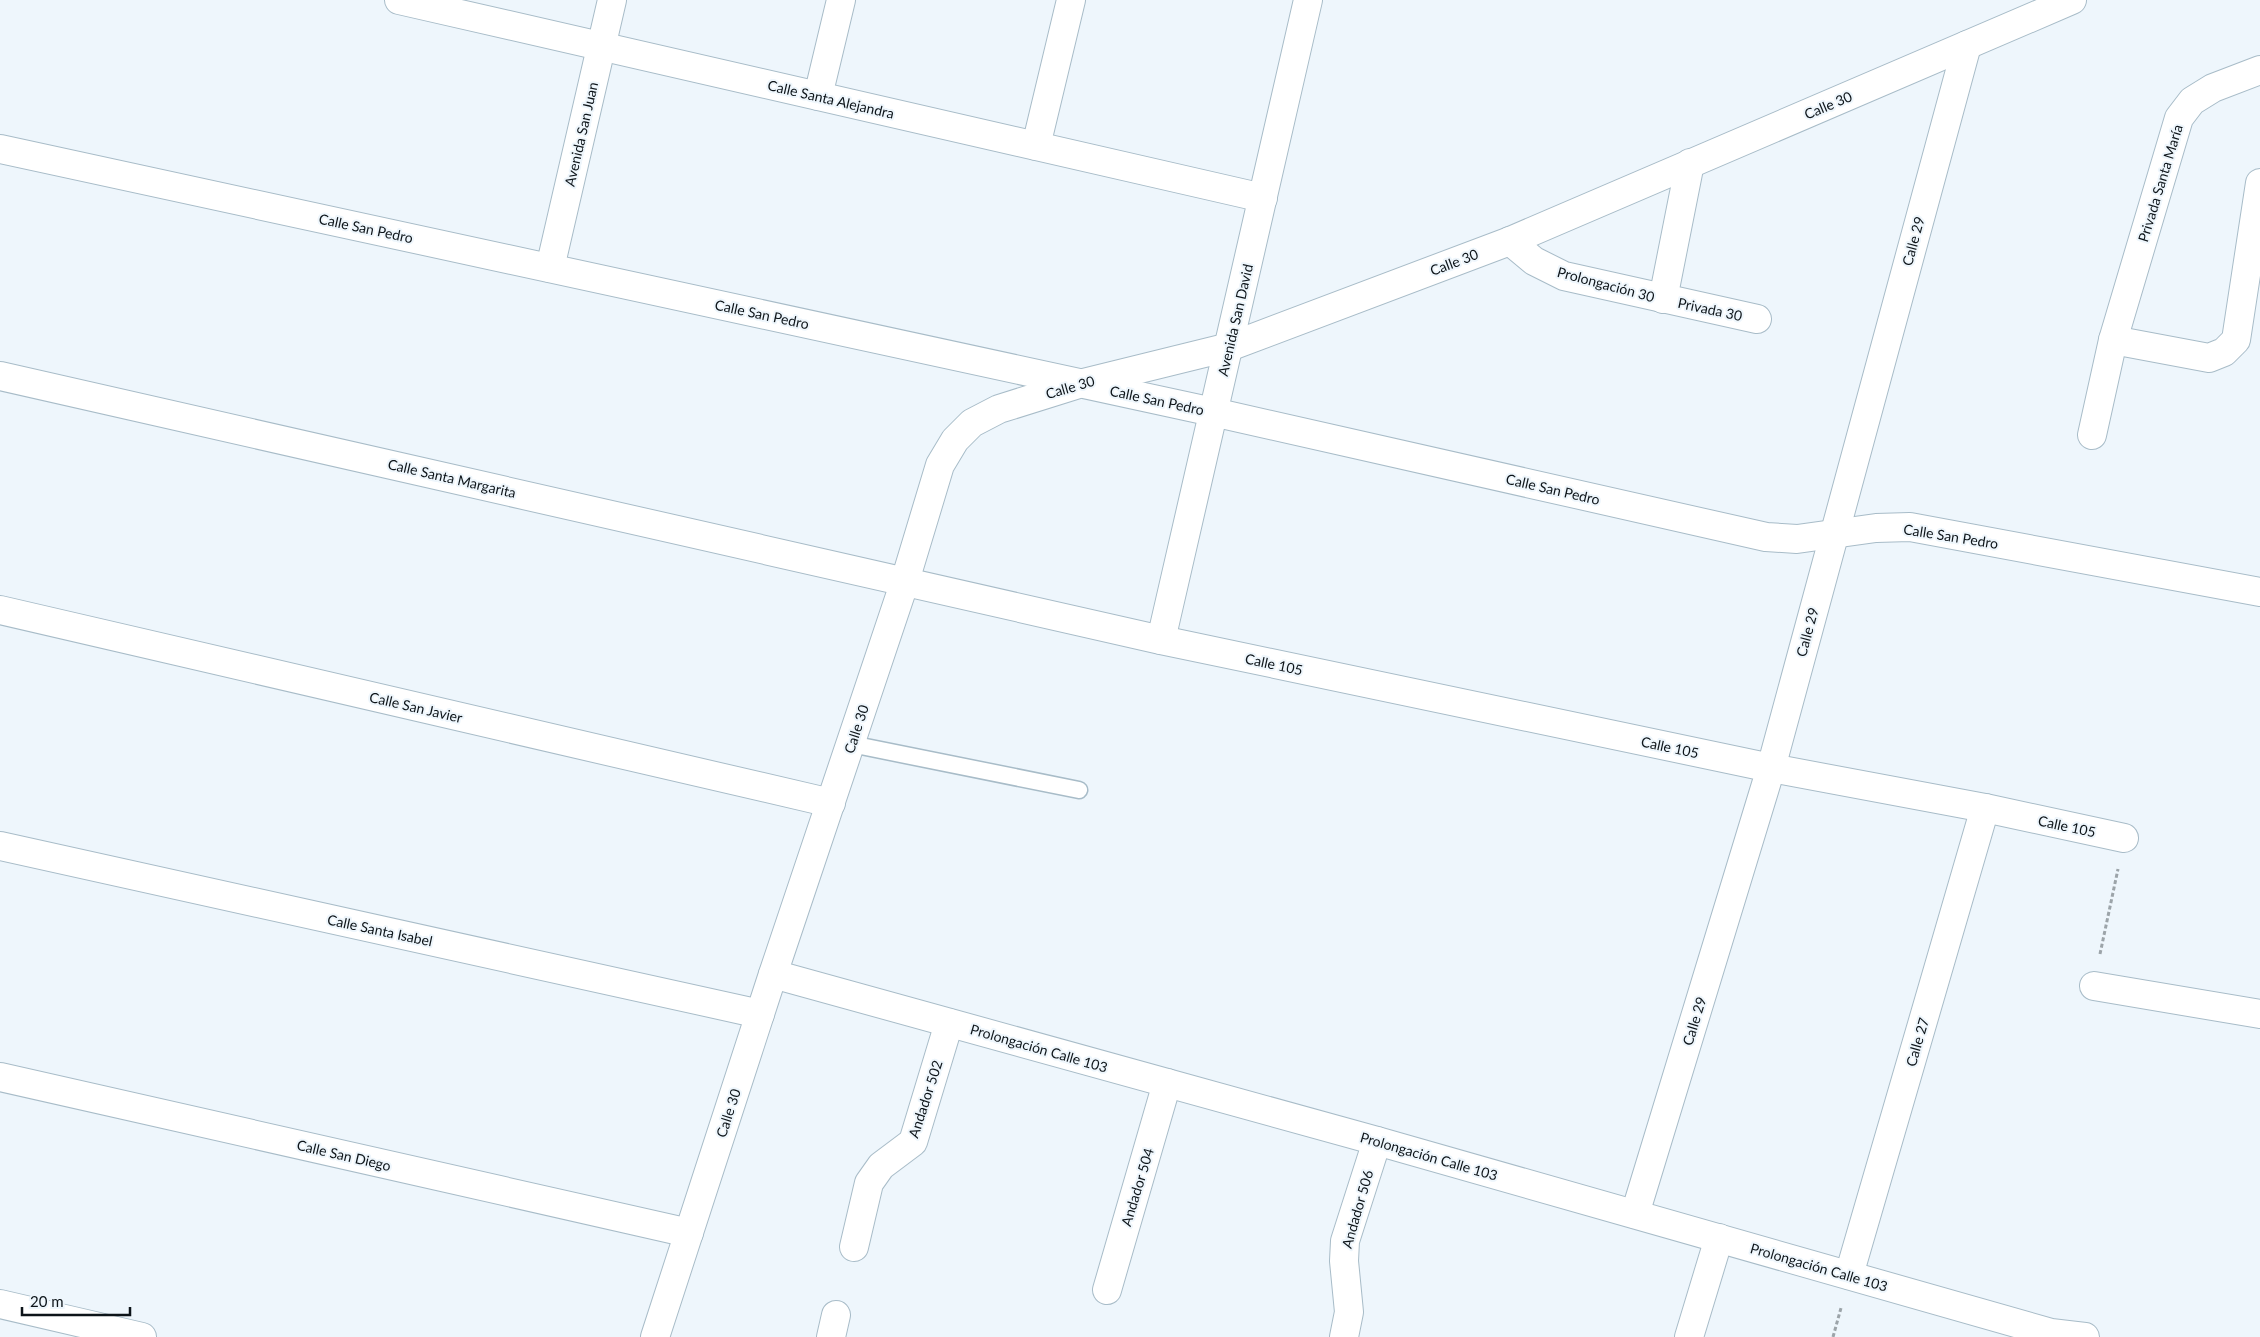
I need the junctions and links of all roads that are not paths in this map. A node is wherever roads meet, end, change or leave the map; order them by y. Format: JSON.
{"nodes":[{"id":1,"x":399,"y":0,"type":"edge"},
{"id":2,"x":612,"y":0,"type":"edge"},
{"id":3,"x":841,"y":0,"type":"edge"},
{"id":4,"x":1071,"y":0,"type":"edge"},
{"id":5,"x":1308,"y":0,"type":"edge"},
{"id":6,"x":2072,"y":0,"type":"edge"},
{"id":7,"x":1967,"y":45,"type":"junction"},
{"id":8,"x":601,"y":46,"type":"junction"},
{"id":9,"x":2260,"y":70,"type":"edge"},
{"id":10,"x":818,"y":96,"type":"junction"},
{"id":11,"x":1036,"y":146,"type":"junction"},
{"id":12,"x":0,"y":149,"type":"edge"},
{"id":13,"x":1690,"y":163,"type":"junction"},
{"id":14,"x":2260,"y":183,"type":"edge"},
{"id":15,"x":1263,"y":198,"type":"junction"},
{"id":16,"x":1510,"y":241,"type":"junction"},
{"id":17,"x":550,"y":268,"type":"junction"},
{"id":18,"x":1663,"y":298,"type":"junction"},
{"id":19,"x":1757,"y":319,"type":"dead end"},
{"id":20,"x":2113,"y":340,"type":"junction"},
{"id":21,"x":1229,"y":347,"type":"junction"},
{"id":22,"x":0,"y":376,"type":"edge"},
{"id":23,"x":1079,"y":384,"type":"junction"},
{"id":24,"x":1213,"y":412,"type":"junction"},
{"id":25,"x":2092,"y":435,"type":"dead end"},
{"id":26,"x":1833,"y":534,"type":"junction"},
{"id":27,"x":905,"y":581,"type":"junction"},
{"id":28,"x":2260,"y":592,"type":"edge"},
{"id":29,"x":0,"y":610,"type":"edge"},
{"id":30,"x":1161,"y":640,"type":"junction"},
{"id":31,"x":851,"y":744,"type":"junction"},
{"id":32,"x":1771,"y":768,"type":"junction"},
{"id":33,"x":1079,"y":790,"type":"dead end"},
{"id":34,"x":831,"y":803,"type":"junction"},
{"id":35,"x":1984,"y":808,"type":"junction"},
{"id":36,"x":2124,"y":838,"type":"road end"},
{"id":37,"x":0,"y":846,"type":"edge"},
{"id":38,"x":773,"y":974,"type":"junction"},
{"id":39,"x":2094,"y":986,"type":"road end"},
{"id":40,"x":760,"y":1014,"type":"junction"},
{"id":41,"x":2260,"y":1014,"type":"edge"},
{"id":42,"x":949,"y":1023,"type":"junction"},
{"id":43,"x":0,"y":1077,"type":"edge"},
{"id":44,"x":1167,"y":1083,"type":"junction"},
{"id":45,"x":1377,"y":1141,"type":"junction"},
{"id":46,"x":1635,"y":1214,"type":"junction"},
{"id":47,"x":689,"y":1233,"type":"junction"},
{"id":48,"x":1719,"y":1238,"type":"junction"},
{"id":49,"x":854,"y":1247,"type":"dead end"},
{"id":50,"x":1849,"y":1276,"type":"junction"},
{"id":51,"x":1107,"y":1290,"type":"dead end"},
{"id":52,"x":0,"y":1304,"type":"edge"},
{"id":53,"x":2051,"y":1335,"type":"edge"},
{"id":54,"x":142,"y":1337,"type":"edge"},
{"id":55,"x":655,"y":1337,"type":"edge"},
{"id":56,"x":1344,"y":1337,"type":"edge"},
{"id":57,"x":1689,"y":1337,"type":"edge"},
{"id":58,"x":2085,"y":1337,"type":"edge"}],
"edges":[{"from":1,"to":8,"type":"street","name":"Calle Santa Alejandra"},
{"from":2,"to":8,"type":"street","name":"Avenida San Juan"},
{"from":3,"to":10,"type":"street"},
{"from":4,"to":11,"type":"street"},
{"from":5,"to":15,"type":"street","name":"Avenida San David"},
{"from":6,"to":7,"type":"street","name":"Calle 30"},
{"from":7,"to":13,"type":"street","name":"Calle 30"},
{"from":7,"to":26,"type":"street","name":"Calle 29"},
{"from":8,"to":10,"type":"street","name":"Calle Santa Alejandra"},
{"from":8,"to":17,"type":"street","name":"Avenida San Juan"},
{"from":9,"to":20,"type":"street","name":"Privada Santa María"},
{"from":10,"to":11,"type":"street","name":"Calle Santa Alejandra"},
{"from":11,"to":15,"type":"street","name":"Calle Santa Alejandra"},
{"from":12,"to":17,"type":"street","name":"Calle San Pedro"},
{"from":13,"to":16,"type":"street","name":"Calle 30"},
{"from":13,"to":18,"type":"street","name":"Prolongación 30"},
{"from":14,"to":20,"type":"street"},
{"from":15,"to":21,"type":"street","name":"Avenida San David"},
{"from":16,"to":18,"type":"street","name":"Prolongación 30"},
{"from":16,"to":21,"type":"street","name":"Calle 30"},
{"from":17,"to":23,"type":"street","name":"Calle San Pedro"},
{"from":18,"to":19,"type":"street","name":"Privada 30"},
{"from":20,"to":25,"type":"street","name":"Privada Santa María"},
{"from":21,"to":23,"type":"street","name":"Calle 30"},
{"from":21,"to":24,"type":"street","name":"Avenida San David"},
{"from":22,"to":27,"type":"street","name":"Calle Santa Margarita"},
{"from":23,"to":24,"type":"street","name":"Calle San Pedro"},
{"from":23,"to":27,"type":"street","name":"Calle 30"},
{"from":24,"to":26,"type":"street","name":"Calle San Pedro"},
{"from":24,"to":30,"type":"street","name":"Avenida San David"},
{"from":26,"to":28,"type":"street","name":"Calle San Pedro"},
{"from":26,"to":32,"type":"street","name":"Calle 29"},
{"from":27,"to":30,"type":"street","name":"Calle 105"},
{"from":27,"to":31,"type":"street","name":"Calle 30"},
{"from":29,"to":34,"type":"street","name":"Calle San Javier"},
{"from":30,"to":32,"type":"street","name":"Calle 105"},
{"from":31,"to":33,"type":"lane"},
{"from":31,"to":34,"type":"street","name":"Calle 30"},
{"from":32,"to":35,"type":"street","name":"Calle 105"},
{"from":32,"to":46,"type":"street","name":"Calle 29"},
{"from":34,"to":38,"type":"street","name":"Calle 30"},
{"from":35,"to":36,"type":"street","name":"Calle 105"},
{"from":35,"to":50,"type":"street","name":"Calle 27"},
{"from":37,"to":40,"type":"street","name":"Calle Santa Isabel"},
{"from":38,"to":40,"type":"street","name":"Calle 30"},
{"from":38,"to":42,"type":"street","name":"Prolongación Calle 103"},
{"from":39,"to":41,"type":"street"},
{"from":40,"to":47,"type":"street","name":"Calle 30"},
{"from":42,"to":44,"type":"street","name":"Prolongación Calle 103"},
{"from":42,"to":49,"type":"street","name":"Andador 502"},
{"from":43,"to":47,"type":"street","name":"Calle San Diego"},
{"from":44,"to":45,"type":"street","name":"Prolongación Calle 103"},
{"from":44,"to":51,"type":"street","name":"Andador 504"},
{"from":45,"to":46,"type":"street","name":"Prolongación Calle 103"},
{"from":45,"to":56,"type":"street","name":"Andador 506"},
{"from":46,"to":48,"type":"street","name":"Prolongación Calle 103"},
{"from":47,"to":55,"type":"street","name":"Calle 30"},
{"from":48,"to":50,"type":"street","name":"Prolongación Calle 103"},
{"from":48,"to":57,"type":"street"},
{"from":50,"to":53,"type":"street","name":"Prolongación Calle 103"},
{"from":52,"to":54,"type":"street"},
{"from":53,"to":58,"type":"street","name":"Prolongación Calle 103"}]}
